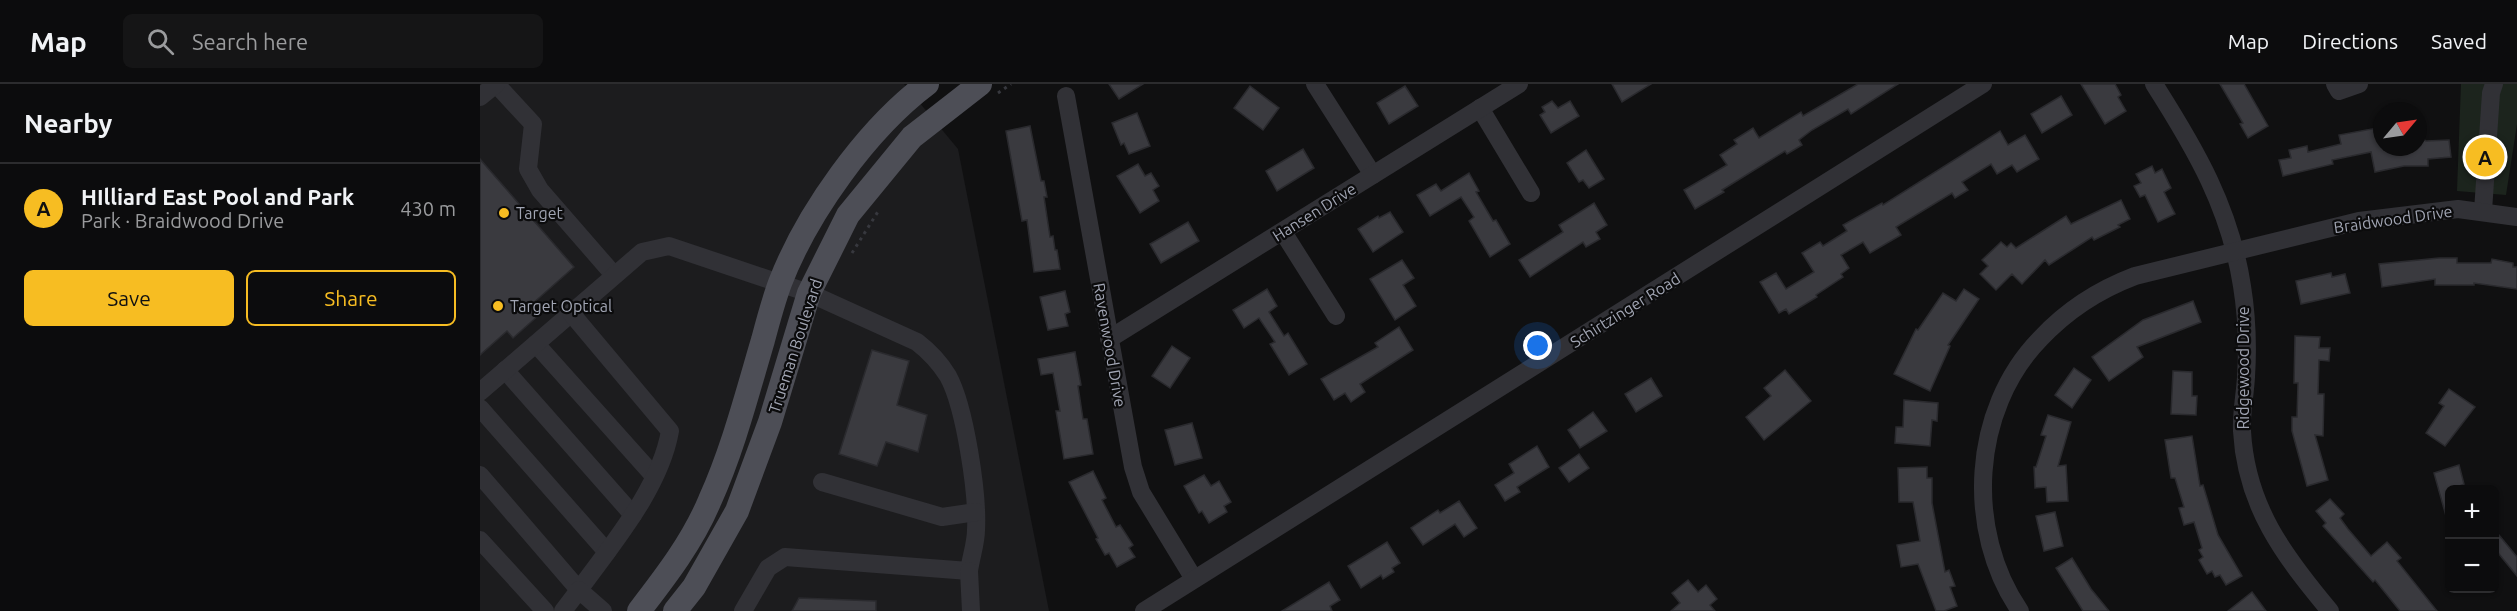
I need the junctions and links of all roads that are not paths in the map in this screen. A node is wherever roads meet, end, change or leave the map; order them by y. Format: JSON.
{"nodes":[{"id":1,"x":496,"y":84,"type":"edge"},
{"id":2,"x":927,"y":84,"type":"edge"},
{"id":3,"x":1315,"y":84,"type":"edge"},
{"id":4,"x":1519,"y":84,"type":"edge"},
{"id":5,"x":1983,"y":84,"type":"edge"},
{"id":6,"x":2154,"y":84,"type":"edge"},
{"id":7,"x":2335,"y":84,"type":"edge"},
{"id":8,"x":2359,"y":84,"type":"edge"},
{"id":9,"x":2494,"y":84,"type":"edge"},
{"id":10,"x":986,"y":90,"type":"edge"},
{"id":11,"x":1066,"y":96,"type":"dead end"},
{"id":12,"x":480,"y":98,"type":"edge"},
{"id":13,"x":1480,"y":108,"type":"junction"},
{"id":14,"x":1372,"y":175,"type":"junction"},
{"id":15,"x":1531,"y":192,"type":"dead end"},
{"id":16,"x":2483,"y":212,"type":"junction"},
{"id":17,"x":2517,"y":217,"type":"edge"},
{"id":18,"x":1283,"y":232,"type":"junction"},
{"id":19,"x":2235,"y":250,"type":"junction"},
{"id":20,"x":614,"y":275,"type":"junction"},
{"id":21,"x":780,"y":284,"type":"junction"},
{"id":22,"x":809,"y":293,"type":"junction"},
{"id":23,"x":571,"y":313,"type":"junction"},
{"id":24,"x":1336,"y":316,"type":"dead end"},
{"id":25,"x":1109,"y":339,"type":"junction"},
{"id":26,"x":536,"y":344,"type":"junction"},
{"id":27,"x":505,"y":370,"type":"junction"},
{"id":28,"x":480,"y":392,"type":"edge"},
{"id":29,"x":480,"y":408,"type":"edge"},
{"id":30,"x":480,"y":475,"type":"edge"},
{"id":31,"x":654,"y":476,"type":"junction"},
{"id":32,"x":822,"y":482,"type":"dead end"},
{"id":33,"x":976,"y":512,"type":"junction"},
{"id":34,"x":633,"y":515,"type":"junction"},
{"id":35,"x":480,"y":540,"type":"edge"},
{"id":36,"x":607,"y":552,"type":"junction"},
{"id":37,"x":969,"y":570,"type":"junction"},
{"id":38,"x":1194,"y":579,"type":"junction"},
{"id":39,"x":579,"y":590,"type":"junction"},
{"id":40,"x":545,"y":611,"type":"edge"},
{"id":41,"x":563,"y":611,"type":"edge"},
{"id":42,"x":603,"y":611,"type":"edge"},
{"id":43,"x":639,"y":611,"type":"edge"},
{"id":44,"x":675,"y":611,"type":"edge"},
{"id":45,"x":742,"y":611,"type":"edge"},
{"id":46,"x":971,"y":611,"type":"edge"},
{"id":47,"x":1144,"y":611,"type":"edge"},
{"id":48,"x":2020,"y":611,"type":"edge"},
{"id":49,"x":2330,"y":611,"type":"edge"}],
"edges":[{"from":1,"to":12,"type":"street"},
{"from":1,"to":20,"type":"street"},
{"from":2,"to":21,"type":"main road","name":"Trueman Boulevard"},
{"from":3,"to":14,"type":"street"},
{"from":4,"to":13,"type":"street","name":"Hansen Drive"},
{"from":5,"to":38,"type":"street","name":"Schirtzinger Road"},
{"from":6,"to":19,"type":"street","name":"Ridgewood Drive"},
{"from":7,"to":8,"type":"street"},
{"from":9,"to":16,"type":"street"},
{"from":10,"to":22,"type":"main road","name":"Trueman Boulevard"},
{"from":11,"to":25,"type":"street","name":"Ravenwood Drive"},
{"from":13,"to":14,"type":"street","name":"Hansen Drive"},
{"from":13,"to":15,"type":"street"},
{"from":14,"to":18,"type":"street","name":"Hansen Drive"},
{"from":16,"to":17,"type":"street","name":"Braidwood Drive"},
{"from":16,"to":19,"type":"street","name":"Braidwood Drive"},
{"from":18,"to":24,"type":"street"},
{"from":18,"to":25,"type":"street","name":"Hansen Drive"},
{"from":19,"to":48,"type":"street","name":"Braidwood Drive"},
{"from":19,"to":49,"type":"street","name":"Ridgewood Drive"},
{"from":20,"to":21,"type":"street"},
{"from":20,"to":23,"type":"street"},
{"from":21,"to":22,"type":"street"},
{"from":21,"to":43,"type":"main road","name":"Trueman Boulevard"},
{"from":22,"to":33,"type":"street"},
{"from":22,"to":44,"type":"main road","name":"Trueman Boulevard"},
{"from":23,"to":26,"type":"street"},
{"from":23,"to":31,"type":"street"},
{"from":25,"to":38,"type":"street","name":"Ravenwood Drive"},
{"from":26,"to":27,"type":"street"},
{"from":26,"to":31,"type":"street"},
{"from":27,"to":28,"type":"street"},
{"from":27,"to":34,"type":"street"},
{"from":29,"to":36,"type":"street"},
{"from":30,"to":39,"type":"street"},
{"from":31,"to":34,"type":"street"},
{"from":32,"to":33,"type":"street"},
{"from":33,"to":37,"type":"street"},
{"from":34,"to":36,"type":"street"},
{"from":35,"to":40,"type":"street"},
{"from":36,"to":39,"type":"street"},
{"from":37,"to":45,"type":"street"},
{"from":37,"to":46,"type":"street"},
{"from":38,"to":47,"type":"street","name":"Schirtzinger Road"},
{"from":39,"to":41,"type":"street"},
{"from":39,"to":42,"type":"street"}]}
